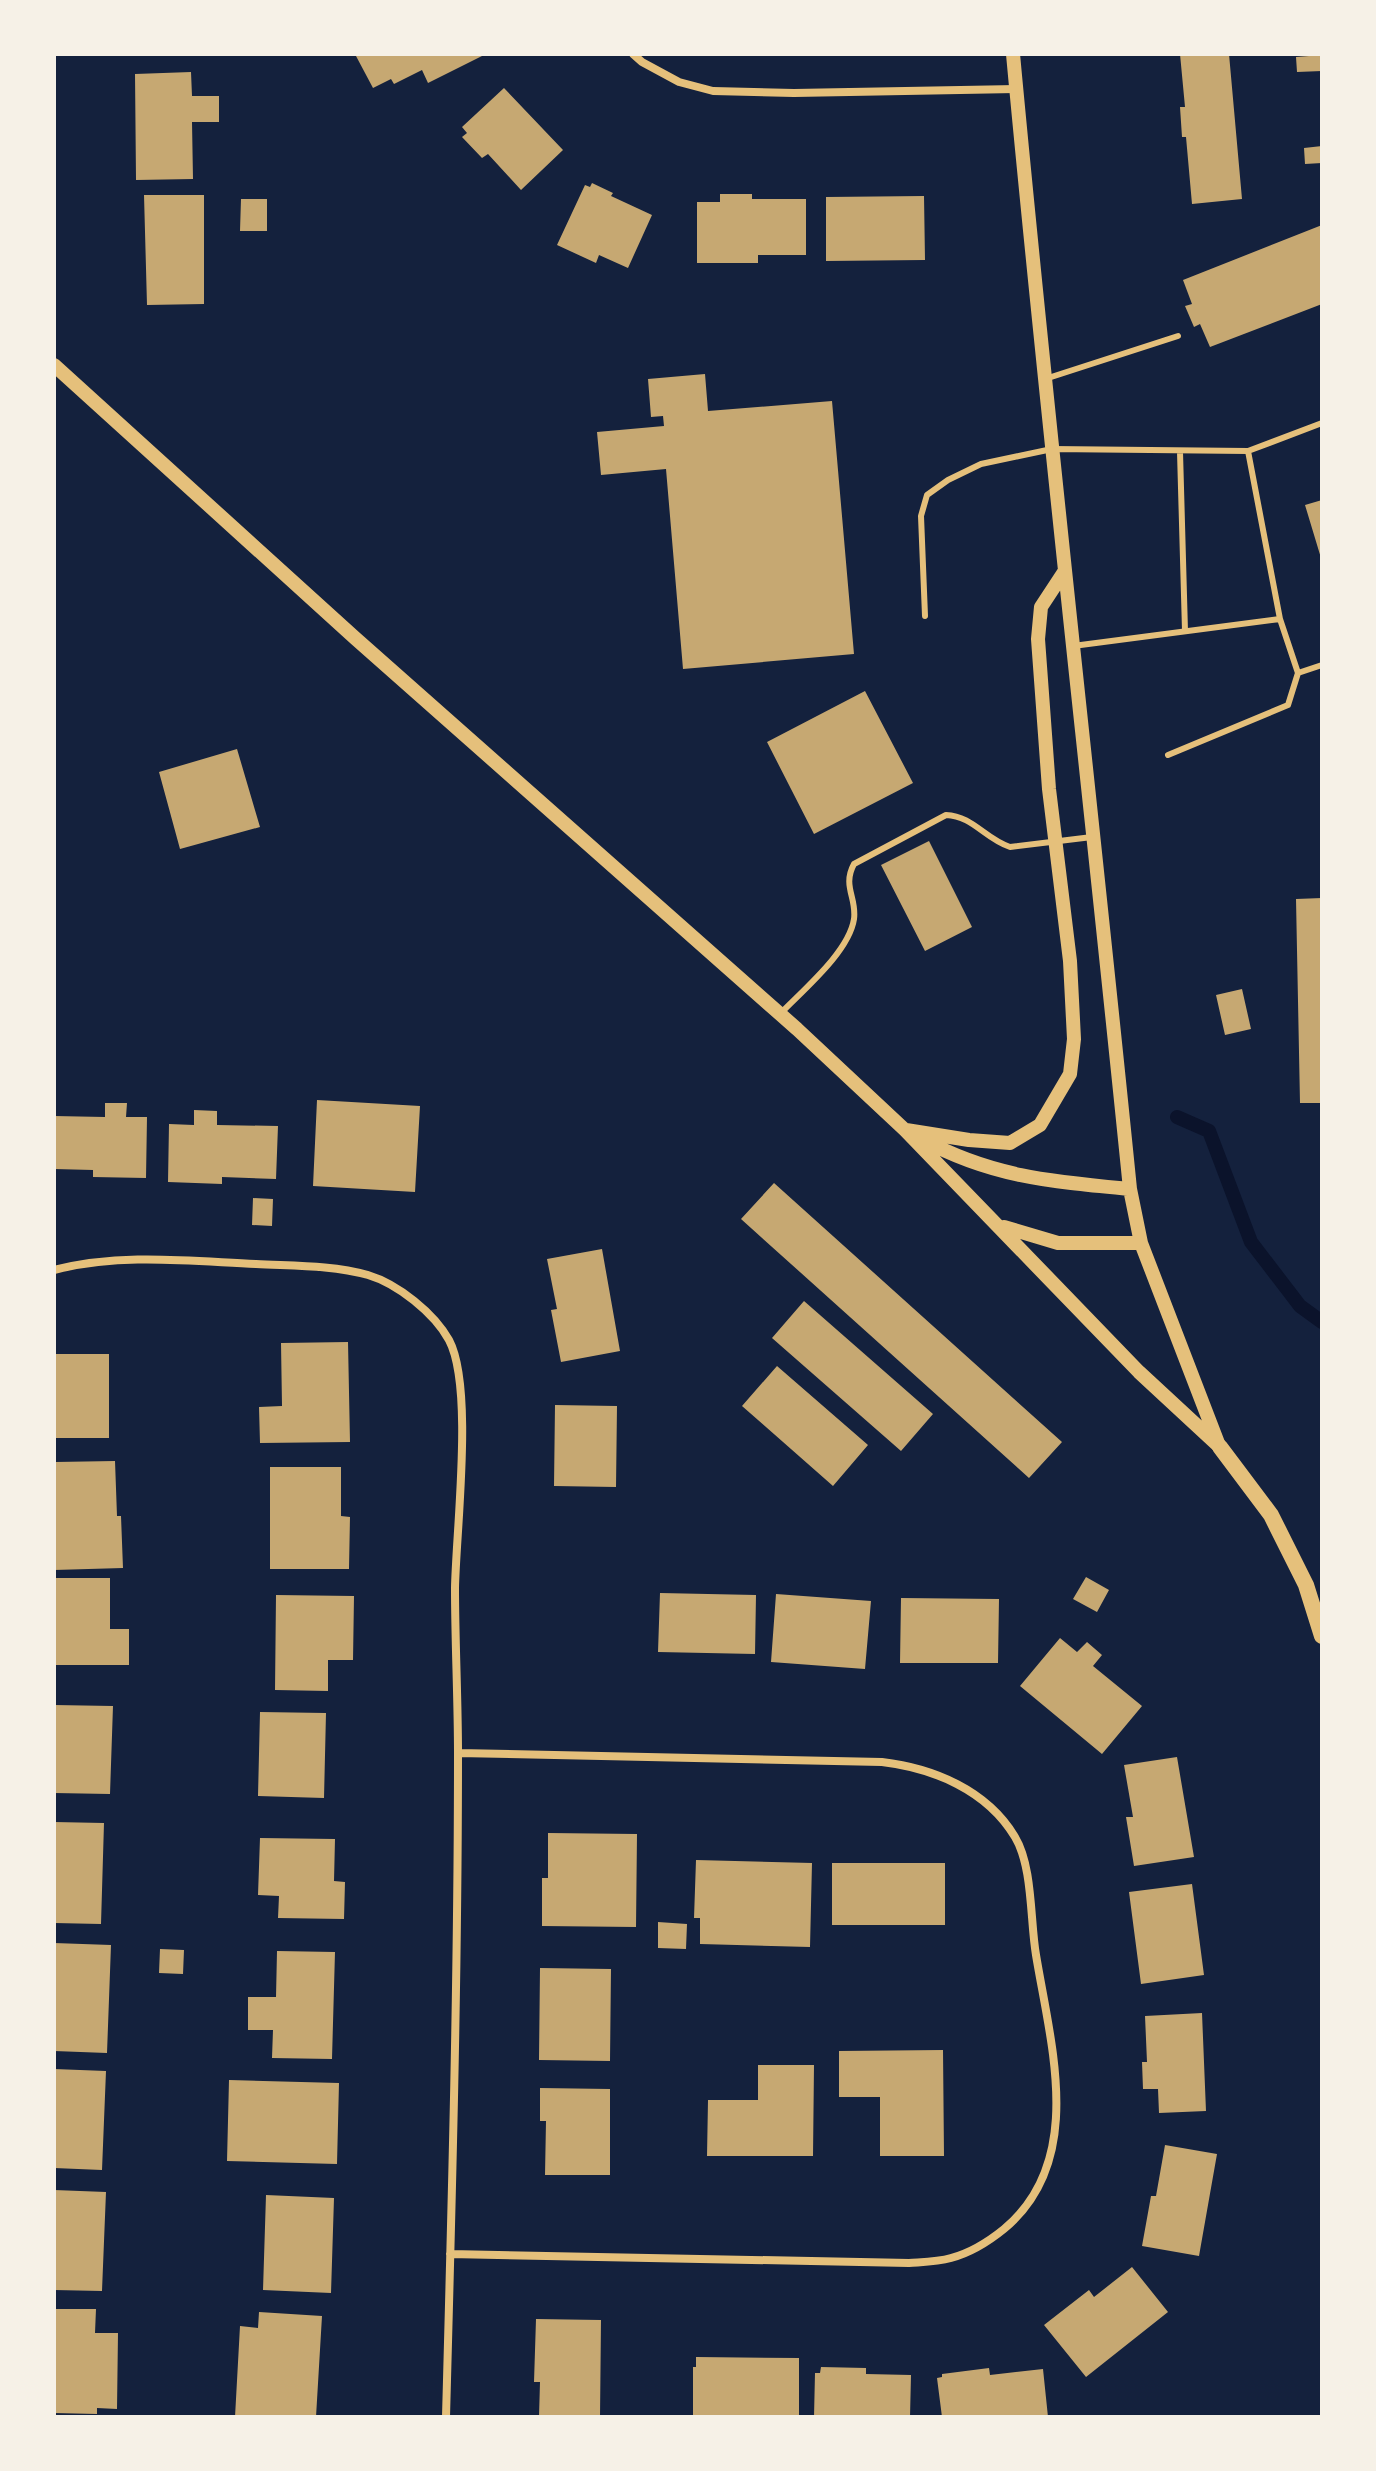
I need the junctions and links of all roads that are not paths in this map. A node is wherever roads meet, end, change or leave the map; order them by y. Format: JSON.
{"nodes":[{"id":1,"x":633,"y":54,"type":"edge"},
{"id":2,"x":1013,"y":54,"type":"edge"},
{"id":3,"x":1016,"y":89,"type":"junction"},
{"id":4,"x":1178,"y":336,"type":"dead end"},
{"id":5,"x":54,"y":365,"type":"edge"},
{"id":6,"x":1045,"y":379,"type":"junction"},
{"id":7,"x":1322,"y":423,"type":"edge"},
{"id":8,"x":1052,"y":449,"type":"junction"},
{"id":9,"x":1248,"y":451,"type":"junction"},
{"id":10,"x":1180,"y":452,"type":"junction"},
{"id":11,"x":1064,"y":572,"type":"junction"},
{"id":12,"x":925,"y":616,"type":"dead end"},
{"id":13,"x":1280,"y":619,"type":"junction"},
{"id":14,"x":1185,"y":631,"type":"junction"},
{"id":15,"x":1073,"y":646,"type":"junction"},
{"id":16,"x":1320,"y":666,"type":"edge"},
{"id":17,"x":1298,"y":673,"type":"junction"},
{"id":18,"x":1168,"y":755,"type":"dead end"},
{"id":19,"x":1094,"y":837,"type":"junction"},
{"id":20,"x":1055,"y":843,"type":"junction"},
{"id":21,"x":780,"y":1014,"type":"junction"},
{"id":22,"x":905,"y":1130,"type":"junction"},
{"id":23,"x":1130,"y":1189,"type":"junction"},
{"id":24,"x":1001,"y":1227,"type":"junction"},
{"id":25,"x":1141,"y":1243,"type":"junction"},
{"id":26,"x":54,"y":1270,"type":"edge"},
{"id":27,"x":1220,"y":1447,"type":"junction"},
{"id":28,"x":1322,"y":1636,"type":"edge"},
{"id":29,"x":458,"y":1753,"type":"junction"},
{"id":30,"x":450,"y":2254,"type":"junction"},
{"id":31,"x":446,"y":2417,"type":"edge"}],
"edges":[{"from":1,"to":3,"type":"street"},
{"from":2,"to":3,"type":"street"},
{"from":3,"to":6,"type":"street"},
{"from":4,"to":6,"type":"lane"},
{"from":5,"to":21,"type":"street"},
{"from":6,"to":8,"type":"street"},
{"from":7,"to":9,"type":"lane"},
{"from":8,"to":10,"type":"lane"},
{"from":8,"to":11,"type":"street"},
{"from":8,"to":12,"type":"lane"},
{"from":9,"to":10,"type":"lane"},
{"from":9,"to":13,"type":"lane"},
{"from":10,"to":14,"type":"lane"},
{"from":11,"to":15,"type":"street"},
{"from":11,"to":20,"type":"street"},
{"from":13,"to":14,"type":"lane"},
{"from":13,"to":17,"type":"lane"},
{"from":14,"to":15,"type":"lane"},
{"from":15,"to":19,"type":"street"},
{"from":16,"to":17,"type":"lane"},
{"from":17,"to":18,"type":"lane"},
{"from":19,"to":20,"type":"lane"},
{"from":19,"to":23,"type":"street"},
{"from":20,"to":21,"type":"lane"},
{"from":20,"to":22,"type":"street"},
{"from":21,"to":22,"type":"street"},
{"from":22,"to":23,"type":"street"},
{"from":22,"to":24,"type":"street"},
{"from":23,"to":25,"type":"street"},
{"from":24,"to":25,"type":"street"},
{"from":24,"to":27,"type":"street"},
{"from":25,"to":27,"type":"street"},
{"from":26,"to":29,"type":"street"},
{"from":27,"to":28,"type":"main road"},
{"from":29,"to":30,"type":"street"},
{"from":29,"to":30,"type":"street"},
{"from":30,"to":31,"type":"street"}]}
